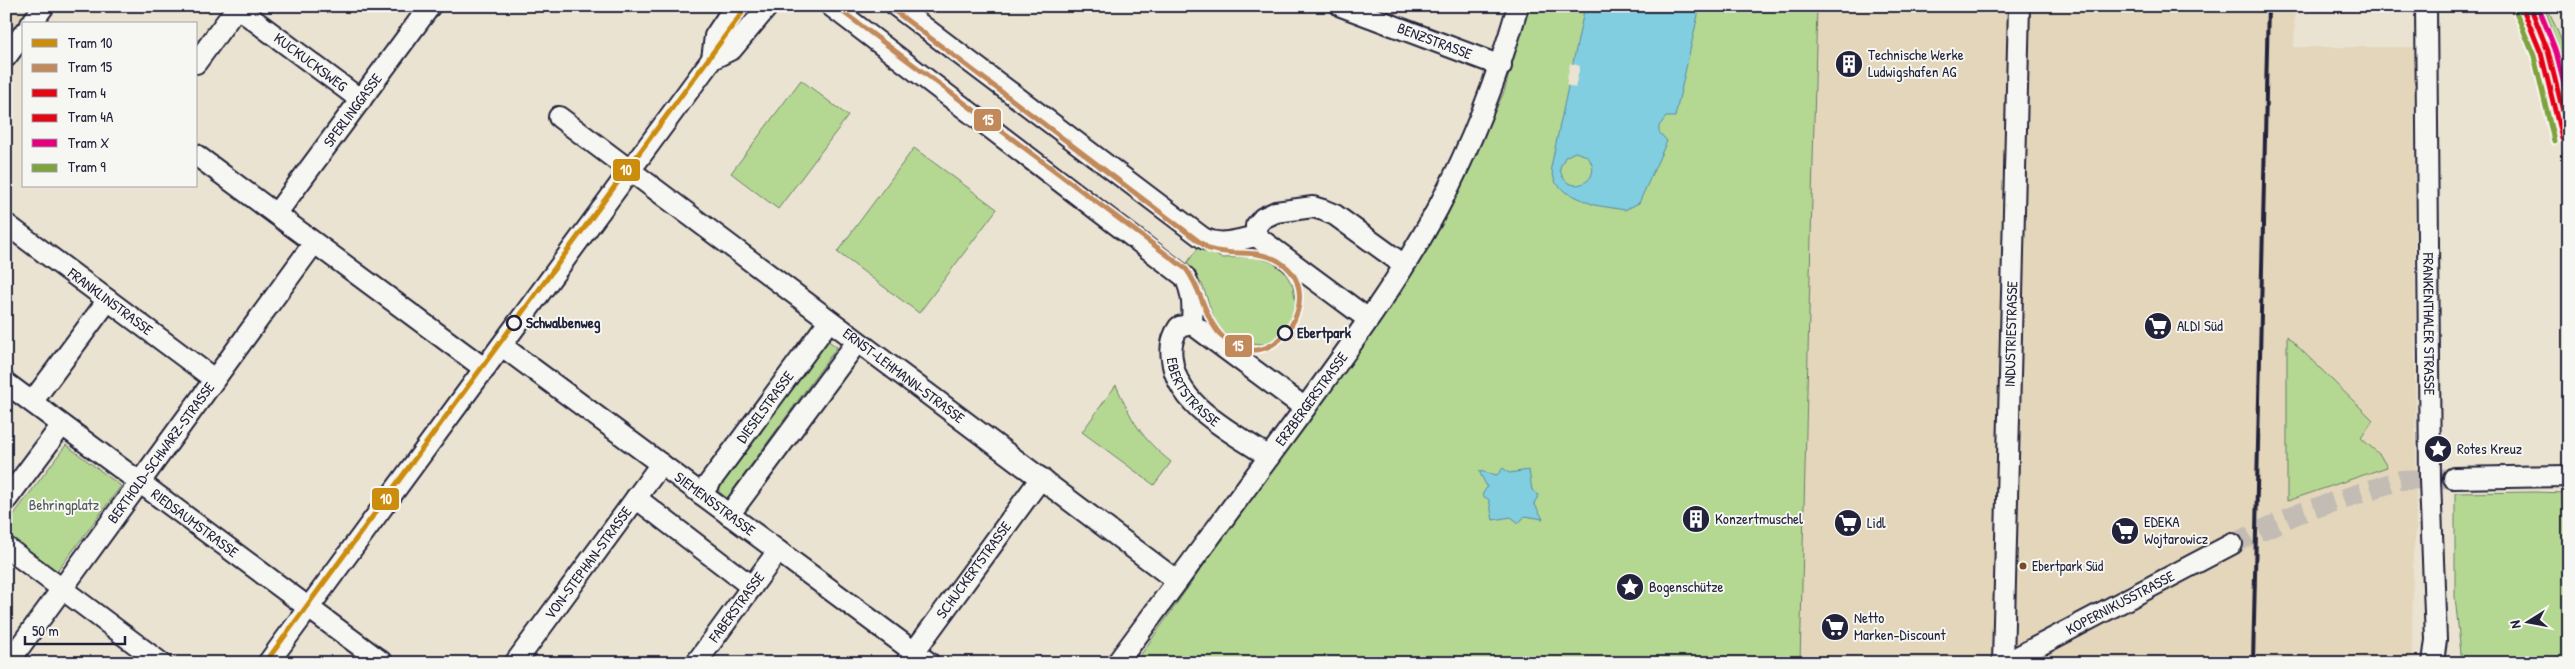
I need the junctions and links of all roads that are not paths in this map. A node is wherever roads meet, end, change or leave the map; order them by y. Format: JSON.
{"nodes":[{"id":1,"x":44,"y":6,"type":"edge"},
{"id":2,"x":430,"y":6,"type":"edge"},
{"id":3,"x":735,"y":6,"type":"edge"},
{"id":4,"x":768,"y":6,"type":"edge"},
{"id":5,"x":831,"y":6,"type":"edge"},
{"id":6,"x":896,"y":6,"type":"edge"},
{"id":7,"x":1341,"y":6,"type":"edge"},
{"id":8,"x":1518,"y":6,"type":"edge"},
{"id":9,"x":2019,"y":6,"type":"edge"},
{"id":10,"x":2426,"y":6,"type":"edge"},
{"id":11,"x":236,"y":7,"type":"edge"},
{"id":12,"x":32,"y":22,"type":"edge"},
{"id":13,"x":22,"y":36,"type":"edge"},
{"id":14,"x":6,"y":57,"type":"edge"},
{"id":15,"x":712,"y":59,"type":"junction"},
{"id":16,"x":198,"y":60,"type":"edge"},
{"id":17,"x":1501,"y":66,"type":"junction"},
{"id":18,"x":361,"y":100,"type":"junction"},
{"id":19,"x":559,"y":117,"type":"dead end"},
{"id":20,"x":198,"y":156,"type":"edge"},
{"id":21,"x":631,"y":171,"type":"junction"},
{"id":22,"x":276,"y":214,"type":"junction"},
{"id":23,"x":6,"y":224,"type":"edge"},
{"id":24,"x":1256,"y":236,"type":"junction"},
{"id":25,"x":314,"y":243,"type":"junction"},
{"id":26,"x":1404,"y":264,"type":"junction"},
{"id":27,"x":108,"y":300,"type":"junction"},
{"id":28,"x":1368,"y":319,"type":"junction"},
{"id":29,"x":829,"y":321,"type":"junction"},
{"id":30,"x":1192,"y":324,"type":"junction"},
{"id":31,"x":857,"y":342,"type":"junction"},
{"id":32,"x":502,"y":346,"type":"junction"},
{"id":33,"x":485,"y":369,"type":"junction"},
{"id":34,"x":214,"y":379,"type":"junction"},
{"id":35,"x":6,"y":383,"type":"edge"},
{"id":36,"x":32,"y":402,"type":"junction"},
{"id":37,"x":1305,"y":408,"type":"junction"},
{"id":38,"x":62,"y":425,"type":"junction"},
{"id":39,"x":1269,"y":457,"type":"junction"},
{"id":40,"x":661,"y":464,"type":"junction"},
{"id":41,"x":2569,"y":476,"type":"edge"},
{"id":42,"x":1041,"y":478,"type":"junction"},
{"id":43,"x":2454,"y":478,"type":"tunnel mouth"},
{"id":44,"x":138,"y":482,"type":"junction"},
{"id":45,"x":701,"y":494,"type":"junction"},
{"id":46,"x":636,"y":498,"type":"junction"},
{"id":47,"x":6,"y":500,"type":"edge"},
{"id":48,"x":729,"y":515,"type":"junction"},
{"id":49,"x":2232,"y":544,"type":"tunnel mouth"},
{"id":50,"x":6,"y":547,"type":"edge"},
{"id":51,"x":778,"y":551,"type":"junction"},
{"id":52,"x":1177,"y":581,"type":"junction"},
{"id":53,"x":752,"y":587,"type":"junction"},
{"id":54,"x":61,"y":589,"type":"junction"},
{"id":55,"x":308,"y":608,"type":"junction"},
{"id":56,"x":2436,"y":640,"type":"junction"},
{"id":57,"x":916,"y":659,"type":"edge"},
{"id":58,"x":8,"y":663,"type":"edge"},
{"id":59,"x":161,"y":663,"type":"edge"},
{"id":60,"x":268,"y":663,"type":"edge"},
{"id":61,"x":383,"y":663,"type":"edge"},
{"id":62,"x":515,"y":663,"type":"edge"},
{"id":63,"x":696,"y":663,"type":"edge"},
{"id":64,"x":1117,"y":663,"type":"edge"},
{"id":65,"x":2005,"y":663,"type":"edge"},
{"id":66,"x":2434,"y":663,"type":"edge"},
{"id":67,"x":2441,"y":663,"type":"edge"}],
"edges":[{"from":1,"to":12,"type":"street"},
{"from":2,"to":18,"type":"street","name":"SPERLINGGASSE"},
{"from":3,"to":15,"type":"street"},
{"from":4,"to":15,"type":"street"},
{"from":5,"to":30,"type":"street"},
{"from":6,"to":24,"type":"street"},
{"from":7,"to":17,"type":"street","name":"BENZSTRASSE"},
{"from":8,"to":17,"type":"street","name":"ERZBERGERSTRASSE"},
{"from":9,"to":65,"type":"street","name":"INDUSTRIESTRASSE"},
{"from":10,"to":56,"type":"street","name":"FRANKENTHALER STRASSE"},
{"from":11,"to":16,"type":"street"},
{"from":11,"to":18,"type":"street","name":"KUCKUCKSWEG"},
{"from":13,"to":14,"type":"street"},
{"from":15,"to":21,"type":"street"},
{"from":17,"to":26,"type":"street","name":"ERZBERGERSTRASSE"},
{"from":18,"to":22,"type":"street","name":"SPERLINGGASSE"},
{"from":19,"to":21,"type":"street","name":"ERNST-LEHMANN-STRASSE"},
{"from":20,"to":22,"type":"street"},
{"from":21,"to":29,"type":"street","name":"ERNST-LEHMANN-STRASSE"},
{"from":21,"to":32,"type":"street"},
{"from":22,"to":25,"type":"street"},
{"from":23,"to":27,"type":"street","name":"FRANKLINSTRASSE"},
{"from":24,"to":26,"type":"street"},
{"from":24,"to":28,"type":"street"},
{"from":25,"to":33,"type":"street"},
{"from":25,"to":34,"type":"street","name":"BERTHOLD-SCHWARZ-STRASSE"},
{"from":26,"to":28,"type":"street","name":"ERZBERGERSTRASSE"},
{"from":27,"to":34,"type":"street","name":"FRANKLINSTRASSE"},
{"from":27,"to":36,"type":"street"},
{"from":28,"to":37,"type":"street","name":"ERZBERGERSTRASSE"},
{"from":29,"to":31,"type":"street","name":"ERNST-LEHMANN-STRASSE"},
{"from":29,"to":45,"type":"street","name":"DIESELSTRASSE"},
{"from":30,"to":37,"type":"street"},
{"from":30,"to":39,"type":"street","name":"EBERTSTRASSE"},
{"from":31,"to":42,"type":"street","name":"ERNST-LEHMANN-STRASSE"},
{"from":31,"to":48,"type":"street"},
{"from":32,"to":33,"type":"street"},
{"from":32,"to":40,"type":"street","name":"SIEMENSSTRASSE"},
{"from":33,"to":55,"type":"street"},
{"from":34,"to":44,"type":"street","name":"BERTHOLD-SCHWARZ-STRASSE"},
{"from":35,"to":36,"type":"street","name":"RIEDSAUMSTRASSE"},
{"from":36,"to":38,"type":"street","name":"RIEDSAUMSTRASSE"},
{"from":37,"to":39,"type":"street","name":"ERZBERGERSTRASSE"},
{"from":38,"to":44,"type":"street","name":"RIEDSAUMSTRASSE"},
{"from":38,"to":47,"type":"street"},
{"from":39,"to":52,"type":"street","name":"ERZBERGERSTRASSE"},
{"from":40,"to":45,"type":"street","name":"SIEMENSSTRASSE"},
{"from":40,"to":46,"type":"street","name":"VON-STEPHAN-STRASSE"},
{"from":41,"to":43,"type":"street"},
{"from":42,"to":52,"type":"street","name":"ERNST-LEHMANN-STRASSE"},
{"from":42,"to":57,"type":"street","name":"SCHUCKERTSTRASSE"},
{"from":44,"to":54,"type":"street","name":"BERTHOLD-SCHWARZ-STRASSE"},
{"from":44,"to":55,"type":"street","name":"RIEDSAUMSTRASSE"},
{"from":45,"to":48,"type":"street","name":"SIEMENSSTRASSE"},
{"from":46,"to":53,"type":"street"},
{"from":46,"to":62,"type":"street","name":"VON-STEPHAN-STRASSE"},
{"from":48,"to":51,"type":"street","name":"SIEMENSSTRASSE"},
{"from":49,"to":65,"type":"street","name":"KOPERNIKUSSTRASSE"},
{"from":50,"to":54,"type":"street"},
{"from":51,"to":53,"type":"street","name":"FABERSTRASSE"},
{"from":51,"to":57,"type":"street","name":"SIEMENSSTRASSE"},
{"from":52,"to":64,"type":"street","name":"ERZBERGERSTRASSE"},
{"from":53,"to":63,"type":"street","name":"FABERSTRASSE"},
{"from":54,"to":58,"type":"street","name":"BERTHOLD-SCHWARZ-STRASSE"},
{"from":54,"to":59,"type":"street"},
{"from":55,"to":60,"type":"street"},
{"from":55,"to":61,"type":"street","name":"RIEDSAUMSTRASSE"},
{"from":56,"to":66,"type":"street","name":"FRANKENTHALER STRASSE"},
{"from":56,"to":67,"type":"street","name":"FRANKENTHALER STRASSE"}]}
